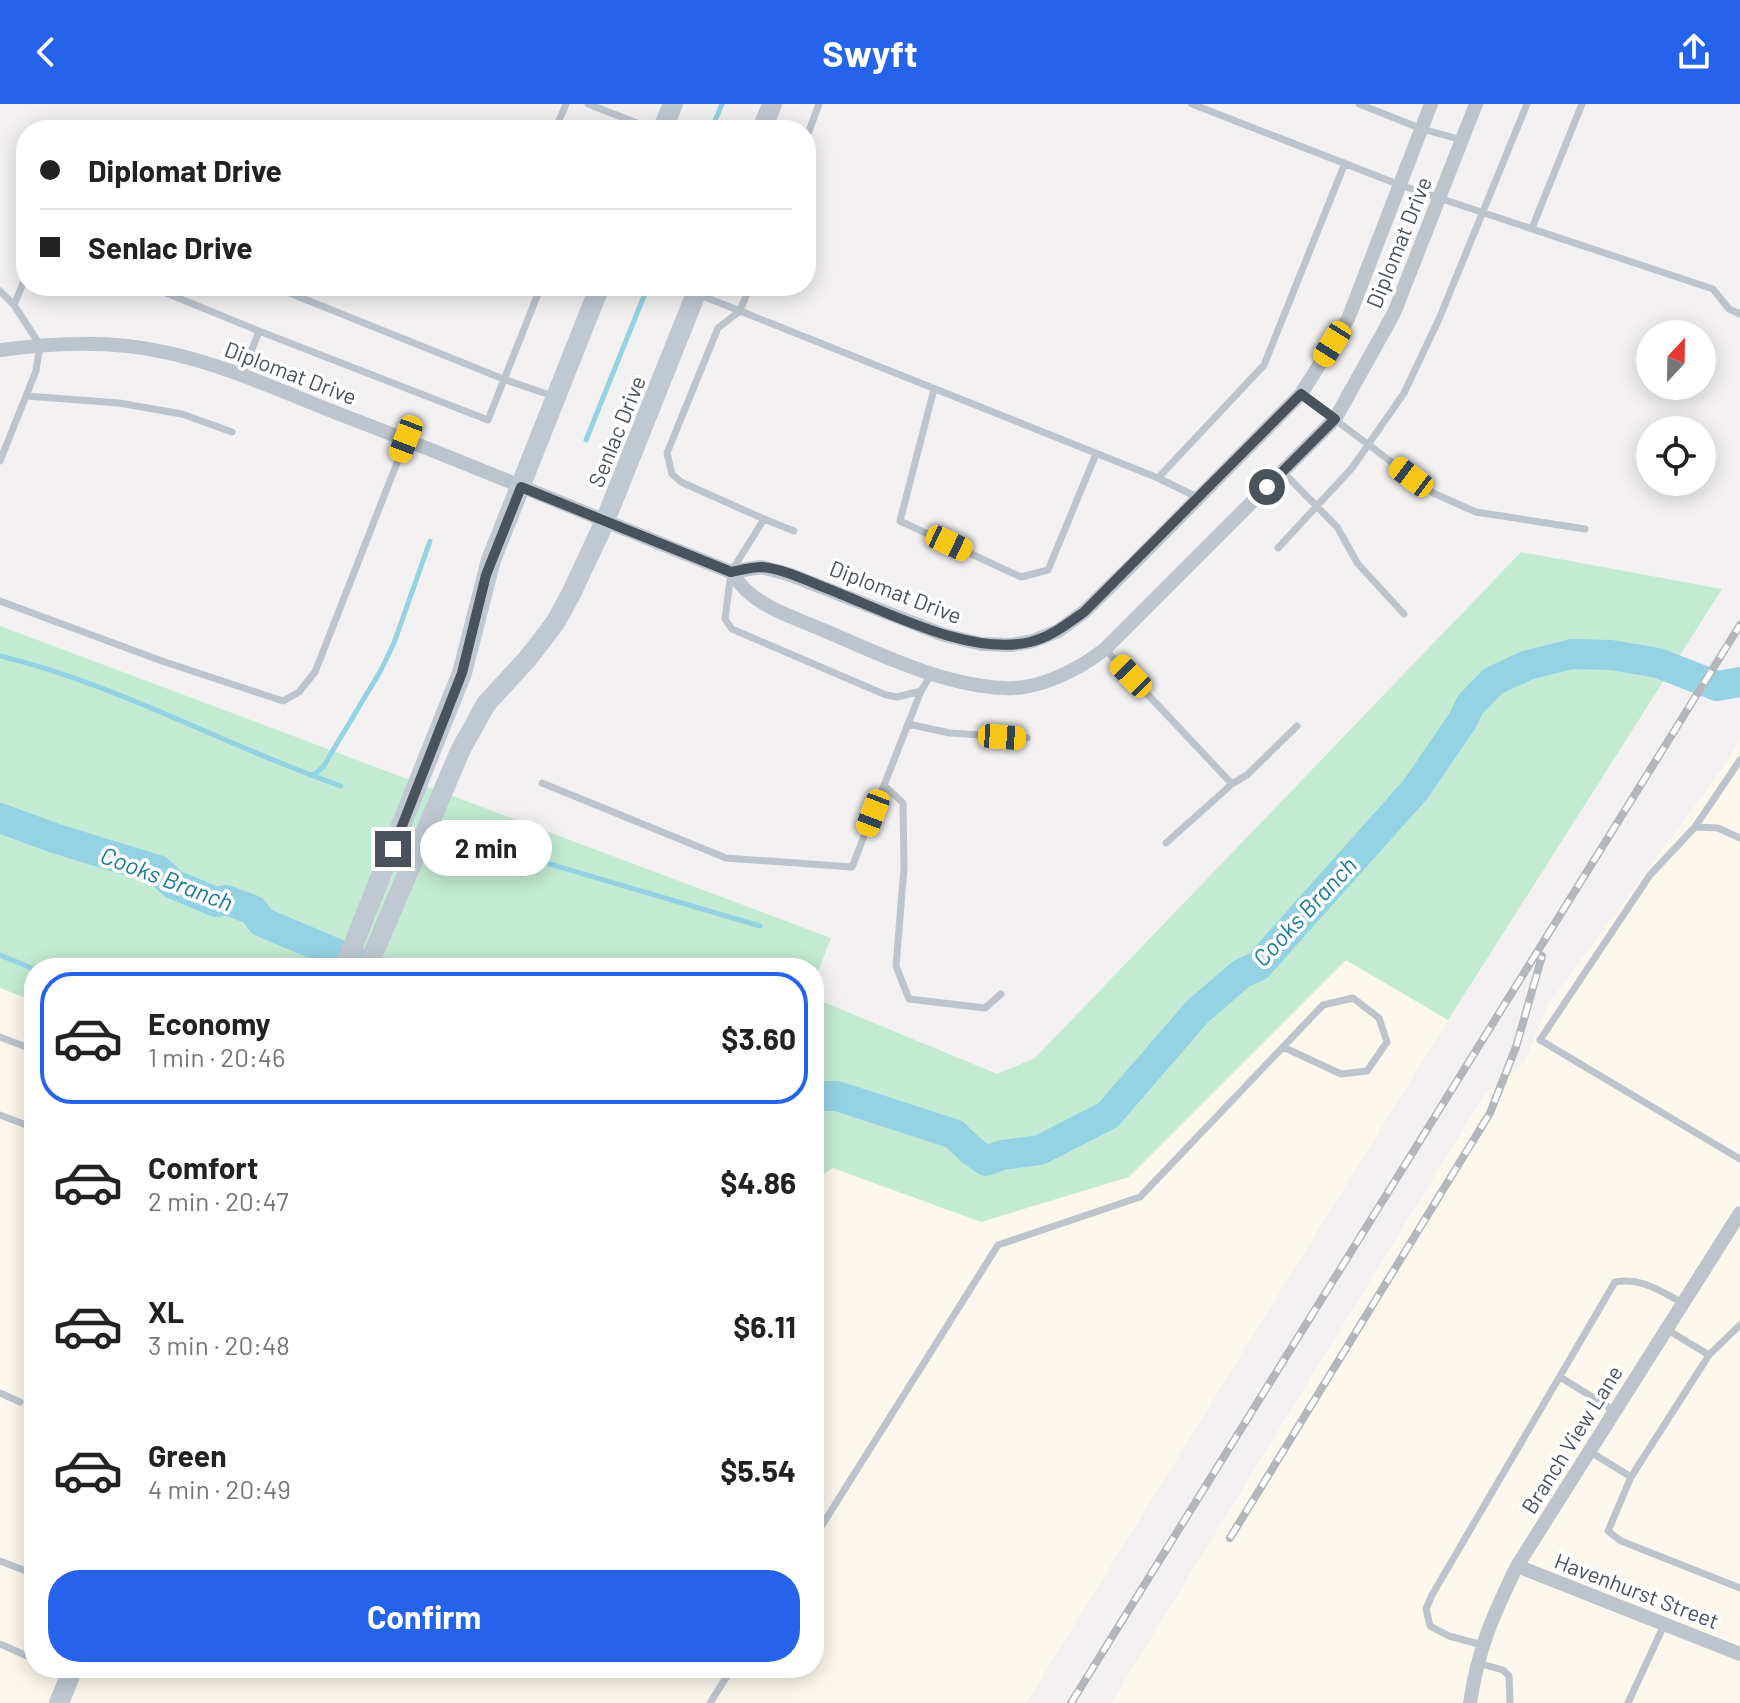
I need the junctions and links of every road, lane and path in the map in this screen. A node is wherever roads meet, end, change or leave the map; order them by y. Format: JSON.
{"nodes":[{"id":1,"x":588,"y":104,"type":"edge"},
{"id":2,"x":1192,"y":104,"type":"edge"},
{"id":3,"x":1359,"y":104,"type":"edge"},
{"id":4,"x":1431,"y":104,"type":"edge"},
{"id":5,"x":1476,"y":104,"type":"edge"},
{"id":6,"x":1527,"y":104,"type":"edge"},
{"id":7,"x":1582,"y":104,"type":"edge"},
{"id":8,"x":1373,"y":106,"type":"edge"},
{"id":9,"x":629,"y":120,"type":"edge"},
{"id":10,"x":1422,"y":129,"type":"junction"},
{"id":11,"x":1462,"y":140,"type":"junction"},
{"id":12,"x":1345,"y":163,"type":"junction"},
{"id":13,"x":1400,"y":185,"type":"junction"},
{"id":14,"x":1440,"y":197,"type":"junction"},
{"id":15,"x":1483,"y":211,"type":"junction"},
{"id":16,"x":1532,"y":228,"type":"junction"},
{"id":17,"x":0,"y":291,"type":"edge"},
{"id":18,"x":18,"y":296,"type":"edge"},
{"id":19,"x":173,"y":296,"type":"edge"},
{"id":20,"x":297,"y":296,"type":"edge"},
{"id":21,"x":537,"y":296,"type":"edge"},
{"id":22,"x":596,"y":296,"type":"edge"},
{"id":23,"x":696,"y":296,"type":"edge"},
{"id":24,"x":710,"y":296,"type":"edge"},
{"id":25,"x":746,"y":296,"type":"edge"},
{"id":26,"x":14,"y":305,"type":"junction"},
{"id":27,"x":740,"y":311,"type":"junction"},
{"id":28,"x":1740,"y":314,"type":"edge"},
{"id":29,"x":259,"y":331,"type":"junction"},
{"id":30,"x":40,"y":345,"type":"junction"},
{"id":31,"x":0,"y":350,"type":"edge"},
{"id":32,"x":242,"y":377,"type":"junction"},
{"id":33,"x":506,"y":380,"type":"junction"},
{"id":34,"x":934,"y":389,"type":"junction"},
{"id":35,"x":1301,"y":394,"type":"junction"},
{"id":36,"x":26,"y":396,"type":"junction"},
{"id":37,"x":556,"y":397,"type":"junction"},
{"id":38,"x":1335,"y":419,"type":"junction"},
{"id":39,"x":232,"y":432,"type":"dead end"},
{"id":40,"x":406,"y":439,"type":"junction"},
{"id":41,"x":1368,"y":444,"type":"junction"},
{"id":42,"x":1096,"y":454,"type":"junction"},
{"id":43,"x":0,"y":461,"type":"edge"},
{"id":44,"x":1283,"y":472,"type":"junction"},
{"id":45,"x":1158,"y":478,"type":"junction"},
{"id":46,"x":521,"y":487,"type":"junction"},
{"id":47,"x":1199,"y":498,"type":"junction"},
{"id":48,"x":1318,"y":507,"type":"junction"},
{"id":49,"x":764,"y":519,"type":"junction"},
{"id":50,"x":605,"y":521,"type":"junction"},
{"id":51,"x":1585,"y":529,"type":"dead end"},
{"id":52,"x":794,"y":531,"type":"dead end"},
{"id":53,"x":1278,"y":548,"type":"dead end"},
{"id":54,"x":731,"y":572,"type":"junction"},
{"id":55,"x":0,"y":601,"type":"edge"},
{"id":56,"x":1404,"y":614,"type":"dead end"},
{"id":57,"x":1105,"y":649,"type":"junction"},
{"id":58,"x":932,"y":673,"type":"junction"},
{"id":59,"x":921,"y":691,"type":"junction"},
{"id":60,"x":908,"y":724,"type":"junction"},
{"id":61,"x":1297,"y":726,"type":"dead end"},
{"id":62,"x":1027,"y":738,"type":"dead end"},
{"id":63,"x":1740,"y":760,"type":"edge"},
{"id":64,"x":542,"y":783,"type":"dead end"},
{"id":65,"x":1232,"y":784,"type":"junction"},
{"id":66,"x":884,"y":785,"type":"junction"},
{"id":67,"x":1695,"y":827,"type":"junction"},
{"id":68,"x":1740,"y":838,"type":"edge"},
{"id":69,"x":1166,"y":843,"type":"dead end"},
{"id":70,"x":348,"y":958,"type":"edge"},
{"id":71,"x":371,"y":958,"type":"edge"},
{"id":72,"x":1001,"y":994,"type":"dead end"},
{"id":73,"x":0,"y":1037,"type":"edge"},
{"id":74,"x":24,"y":1046,"type":"edge"},
{"id":75,"x":1283,"y":1047,"type":"junction"},
{"id":76,"x":0,"y":1115,"type":"edge"},
{"id":77,"x":24,"y":1124,"type":"edge"},
{"id":78,"x":1740,"y":1159,"type":"edge"},
{"id":79,"x":1740,"y":1213,"type":"edge"},
{"id":80,"x":1735,"y":1231,"type":"edge"},
{"id":81,"x":1683,"y":1303,"type":"junction"},
{"id":82,"x":1740,"y":1325,"type":"edge"},
{"id":83,"x":1666,"y":1329,"type":"junction"},
{"id":84,"x":1709,"y":1355,"type":"junction"},
{"id":85,"x":1560,"y":1377,"type":"junction"},
{"id":86,"x":0,"y":1393,"type":"edge"},
{"id":87,"x":20,"y":1402,"type":"dead end"},
{"id":88,"x":1615,"y":1411,"type":"junction"},
{"id":89,"x":1589,"y":1451,"type":"junction"},
{"id":90,"x":1631,"y":1477,"type":"junction"},
{"id":91,"x":824,"y":1522,"type":"edge"},
{"id":92,"x":0,"y":1561,"type":"edge"},
{"id":93,"x":1517,"y":1566,"type":"junction"},
{"id":94,"x":24,"y":1570,"type":"edge"},
{"id":95,"x":1740,"y":1588,"type":"edge"},
{"id":96,"x":1664,"y":1624,"type":"junction"},
{"id":97,"x":0,"y":1644,"type":"edge"},
{"id":98,"x":1482,"y":1645,"type":"junction"},
{"id":99,"x":24,"y":1654,"type":"edge"},
{"id":100,"x":1740,"y":1654,"type":"edge"},
{"id":101,"x":1476,"y":1662,"type":"junction"},
{"id":102,"x":66,"y":1678,"type":"edge"},
{"id":103,"x":726,"y":1678,"type":"edge"},
{"id":104,"x":59,"y":1703,"type":"edge"},
{"id":105,"x":710,"y":1703,"type":"edge"},
{"id":106,"x":1470,"y":1703,"type":"edge"},
{"id":107,"x":1510,"y":1703,"type":"edge"},
{"id":108,"x":1628,"y":1703,"type":"edge"}],
"edges":[{"from":1,"to":9,"type":"lane"},
{"from":2,"to":12,"type":"lane"},
{"from":3,"to":8,"type":"lane"},
{"from":4,"to":10,"type":"street","name":"Diplomat Drive"},
{"from":5,"to":11,"type":"street","name":"Diplomat Drive"},
{"from":6,"to":15,"type":"lane"},
{"from":7,"to":16,"type":"lane"},
{"from":8,"to":10,"type":"lane"},
{"from":10,"to":11,"type":"lane"},
{"from":10,"to":13,"type":"street","name":"Diplomat Drive"},
{"from":11,"to":14,"type":"street","name":"Diplomat Drive"},
{"from":12,"to":13,"type":"lane"},
{"from":12,"to":45,"type":"lane"},
{"from":13,"to":14,"type":"lane"},
{"from":13,"to":35,"type":"street","name":"Diplomat Drive"},
{"from":14,"to":15,"type":"lane"},
{"from":14,"to":38,"type":"street","name":"Diplomat Drive"},
{"from":15,"to":16,"type":"lane"},
{"from":15,"to":41,"type":"lane"},
{"from":16,"to":28,"type":"lane"},
{"from":17,"to":26,"type":"lane"},
{"from":18,"to":26,"type":"lane"},
{"from":19,"to":29,"type":"lane"},
{"from":20,"to":33,"type":"lane"},
{"from":21,"to":33,"type":"lane"},
{"from":22,"to":37,"type":"street"},
{"from":23,"to":50,"type":"street","name":"Senlac Drive"},
{"from":24,"to":27,"type":"lane"},
{"from":25,"to":27,"type":"lane"},
{"from":26,"to":30,"type":"lane"},
{"from":27,"to":34,"type":"lane"},
{"from":27,"to":49,"type":"lane"},
{"from":29,"to":32,"type":"lane"},
{"from":29,"to":33,"type":"lane"},
{"from":30,"to":31,"type":"street","name":"Diplomat Drive"},
{"from":30,"to":32,"type":"street","name":"Diplomat Drive"},
{"from":30,"to":36,"type":"lane"},
{"from":32,"to":40,"type":"street","name":"Diplomat Drive"},
{"from":33,"to":37,"type":"lane"},
{"from":34,"to":42,"type":"lane"},
{"from":34,"to":42,"type":"lane"},
{"from":35,"to":38,"type":"lane"},
{"from":35,"to":47,"type":"street","name":"Diplomat Drive"},
{"from":36,"to":39,"type":"lane"},
{"from":36,"to":43,"type":"lane"},
{"from":37,"to":46,"type":"street"},
{"from":38,"to":41,"type":"lane"},
{"from":38,"to":44,"type":"street","name":"Diplomat Drive"},
{"from":40,"to":46,"type":"street","name":"Diplomat Drive"},
{"from":40,"to":55,"type":"lane"},
{"from":41,"to":48,"type":"lane"},
{"from":41,"to":51,"type":"lane"},
{"from":42,"to":45,"type":"lane"},
{"from":44,"to":48,"type":"lane"},
{"from":44,"to":57,"type":"street","name":"Diplomat Drive"},
{"from":45,"to":47,"type":"lane"},
{"from":46,"to":50,"type":"street","name":"Diplomat Drive"},
{"from":46,"to":70,"type":"street"},
{"from":47,"to":54,"type":"street","name":"Diplomat Drive"},
{"from":48,"to":53,"type":"lane"},
{"from":48,"to":56,"type":"lane"},
{"from":49,"to":52,"type":"lane"},
{"from":49,"to":54,"type":"lane"},
{"from":50,"to":54,"type":"street","name":"Diplomat Drive"},
{"from":50,"to":71,"type":"street","name":"Senlac Drive"},
{"from":54,"to":58,"type":"street","name":"Diplomat Drive"},
{"from":54,"to":59,"type":"lane"},
{"from":57,"to":58,"type":"street","name":"Diplomat Drive"},
{"from":57,"to":65,"type":"lane"},
{"from":58,"to":59,"type":"lane"},
{"from":59,"to":60,"type":"lane"},
{"from":60,"to":62,"type":"lane"},
{"from":60,"to":66,"type":"lane"},
{"from":61,"to":65,"type":"lane"},
{"from":63,"to":67,"type":"lane"},
{"from":64,"to":66,"type":"lane"},
{"from":65,"to":69,"type":"lane"},
{"from":66,"to":72,"type":"lane"},
{"from":67,"to":68,"type":"lane"},
{"from":67,"to":78,"type":"lane"},
{"from":73,"to":74,"type":"lane"},
{"from":75,"to":75,"type":"lane"},
{"from":75,"to":91,"type":"lane"},
{"from":76,"to":77,"type":"lane"},
{"from":79,"to":80,"type":"street","name":"Branch View Lane"},
{"from":80,"to":81,"type":"street","name":"Branch View Lane"},
{"from":81,"to":83,"type":"street","name":"Branch View Lane"},
{"from":81,"to":85,"type":"lane"},
{"from":82,"to":84,"type":"lane"},
{"from":83,"to":84,"type":"lane"},
{"from":83,"to":88,"type":"street","name":"Branch View Lane"},
{"from":84,"to":90,"type":"lane"},
{"from":85,"to":88,"type":"lane"},
{"from":85,"to":98,"type":"lane"},
{"from":86,"to":87,"type":"lane"},
{"from":88,"to":89,"type":"street","name":"Branch View Lane"},
{"from":89,"to":90,"type":"lane"},
{"from":89,"to":93,"type":"street","name":"Branch View Lane"},
{"from":90,"to":95,"type":"lane"},
{"from":92,"to":94,"type":"lane"},
{"from":93,"to":96,"type":"street","name":"Havenhurst Street"},
{"from":93,"to":98,"type":"street","name":"Branch View Lane"},
{"from":96,"to":100,"type":"street","name":"Havenhurst Street"},
{"from":96,"to":108,"type":"lane"},
{"from":97,"to":99,"type":"lane"},
{"from":98,"to":101,"type":"street","name":"Branch View Lane"},
{"from":101,"to":106,"type":"street","name":"Branch View Lane"},
{"from":101,"to":107,"type":"lane"},
{"from":102,"to":104,"type":"street"},
{"from":103,"to":105,"type":"lane"}]}
